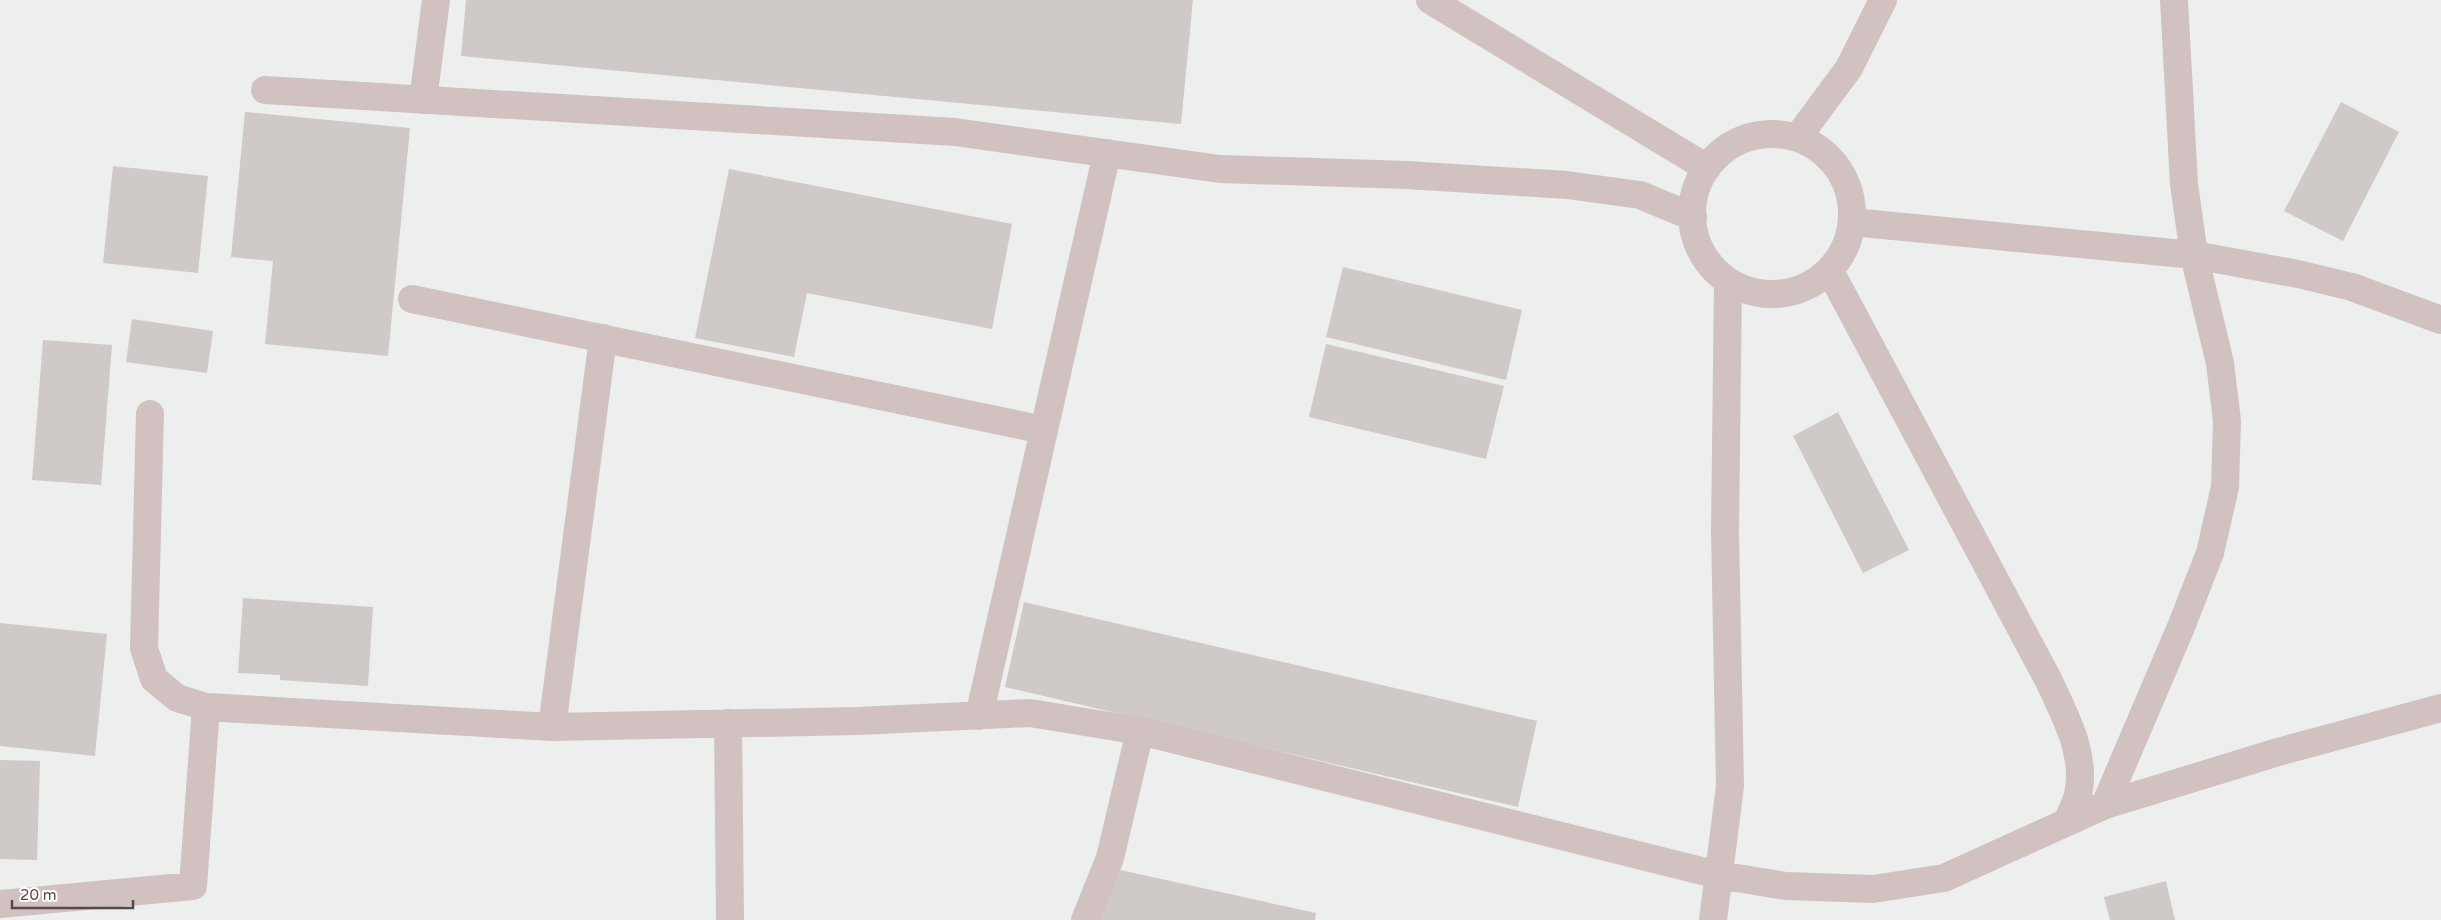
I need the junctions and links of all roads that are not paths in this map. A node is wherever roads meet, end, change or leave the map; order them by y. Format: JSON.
{"nodes":[{"id":1,"x":436,"y":0,"type":"edge"},
{"id":2,"x":1430,"y":0,"type":"edge"},
{"id":3,"x":1883,"y":0,"type":"edge"},
{"id":4,"x":2174,"y":0,"type":"edge"},
{"id":5,"x":265,"y":90,"type":"dead end"},
{"id":6,"x":423,"y":100,"type":"junction"},
{"id":7,"x":1798,"y":137,"type":"junction"},
{"id":8,"x":1107,"y":153,"type":"junction"},
{"id":9,"x":1707,"y":168,"type":"junction"},
{"id":10,"x":1692,"y":217,"type":"junction"},
{"id":11,"x":1852,"y":222,"type":"junction"},
{"id":12,"x":2194,"y":255,"type":"junction"},
{"id":13,"x":1830,"y":271,"type":"junction"},
{"id":14,"x":1728,"y":282,"type":"junction"},
{"id":15,"x":412,"y":298,"type":"dead end"},
{"id":16,"x":2441,"y":320,"type":"edge"},
{"id":17,"x":603,"y":338,"type":"junction"},
{"id":18,"x":150,"y":414,"type":"dead end"},
{"id":19,"x":1044,"y":430,"type":"junction"},
{"id":20,"x":206,"y":707,"type":"junction"},
{"id":21,"x":2441,"y":708,"type":"edge"},
{"id":22,"x":979,"y":716,"type":"junction"},
{"id":23,"x":728,"y":723,"type":"junction"},
{"id":24,"x":552,"y":727,"type":"junction"},
{"id":25,"x":1140,"y":731,"type":"junction"},
{"id":26,"x":2105,"y":805,"type":"junction"},
{"id":27,"x":2067,"y":822,"type":"junction"},
{"id":28,"x":1718,"y":875,"type":"junction"},
{"id":29,"x":0,"y":904,"type":"edge"},
{"id":30,"x":730,"y":920,"type":"edge"},
{"id":31,"x":1085,"y":920,"type":"edge"},
{"id":32,"x":1713,"y":920,"type":"edge"}],
"edges":[{"from":1,"to":6,"type":"lane"},
{"from":2,"to":9,"type":"lane"},
{"from":3,"to":7,"type":"lane"},
{"from":4,"to":12,"type":"lane"},
{"from":5,"to":6,"type":"lane"},
{"from":6,"to":8,"type":"lane"},
{"from":7,"to":9,"type":"lane"},
{"from":7,"to":11,"type":"lane"},
{"from":8,"to":10,"type":"lane"},
{"from":8,"to":19,"type":"lane"},
{"from":9,"to":10,"type":"lane"},
{"from":10,"to":14,"type":"lane"},
{"from":11,"to":12,"type":"lane"},
{"from":11,"to":13,"type":"lane"},
{"from":12,"to":16,"type":"lane"},
{"from":12,"to":26,"type":"lane"},
{"from":13,"to":14,"type":"lane"},
{"from":13,"to":27,"type":"lane"},
{"from":14,"to":28,"type":"lane"},
{"from":15,"to":17,"type":"lane"},
{"from":17,"to":19,"type":"lane"},
{"from":17,"to":24,"type":"lane"},
{"from":18,"to":20,"type":"lane"},
{"from":19,"to":22,"type":"lane"},
{"from":20,"to":24,"type":"lane"},
{"from":20,"to":29,"type":"lane"},
{"from":21,"to":26,"type":"lane"},
{"from":22,"to":23,"type":"lane"},
{"from":22,"to":25,"type":"lane"},
{"from":23,"to":24,"type":"lane"},
{"from":23,"to":30,"type":"lane"},
{"from":25,"to":28,"type":"lane"},
{"from":25,"to":31,"type":"lane"},
{"from":26,"to":27,"type":"lane"},
{"from":27,"to":28,"type":"lane"},
{"from":28,"to":32,"type":"lane"}]}
